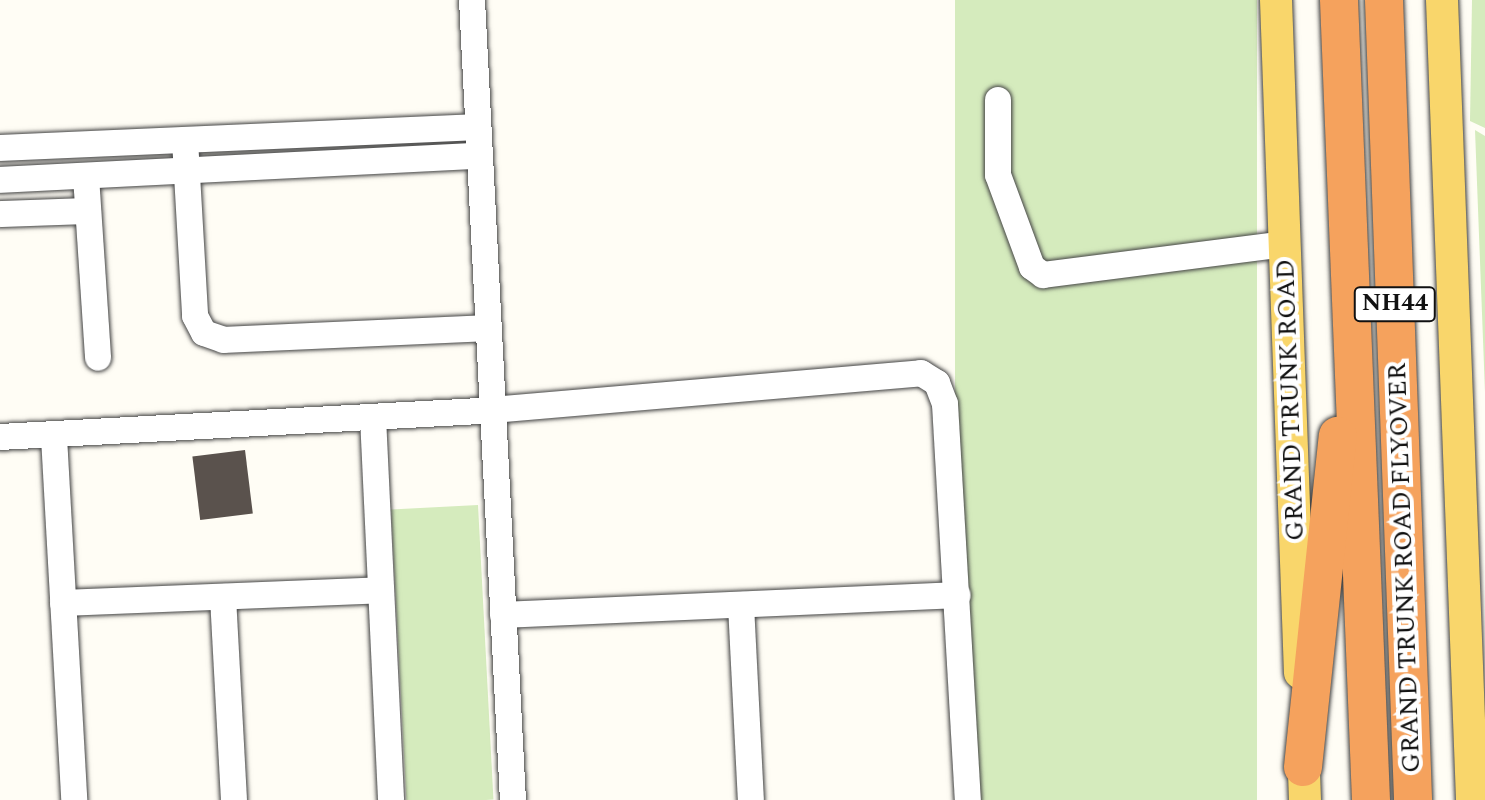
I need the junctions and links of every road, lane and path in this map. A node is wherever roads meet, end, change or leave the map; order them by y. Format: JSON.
{"nodes":[{"id":1,"x":472,"y":0,"type":"edge"},
{"id":2,"x":1276,"y":0,"type":"edge"},
{"id":3,"x":1339,"y":0,"type":"edge"},
{"id":4,"x":1384,"y":0,"type":"edge"},
{"id":5,"x":1442,"y":0,"type":"edge"},
{"id":6,"x":998,"y":100,"type":"dead end"},
{"id":7,"x":478,"y":127,"type":"junction"},
{"id":8,"x":185,"y":140,"type":"junction"},
{"id":9,"x":0,"y":148,"type":"edge"},
{"id":10,"x":479,"y":156,"type":"junction"},
{"id":11,"x":187,"y":171,"type":"junction"},
{"id":12,"x":86,"y":176,"type":"junction"},
{"id":13,"x":0,"y":180,"type":"edge"},
{"id":14,"x":88,"y":211,"type":"junction"},
{"id":15,"x":0,"y":214,"type":"edge"},
{"id":16,"x":1285,"y":244,"type":"junction"},
{"id":17,"x":488,"y":328,"type":"junction"},
{"id":18,"x":98,"y":358,"type":"dead end"},
{"id":19,"x":1354,"y":373,"type":"junction"},
{"id":20,"x":492,"y":410,"type":"junction"},
{"id":21,"x":373,"y":417,"type":"junction"},
{"id":22,"x":0,"y":437,"type":"edge"},
{"id":23,"x":54,"y":437,"type":"junction"},
{"id":24,"x":381,"y":590,"type":"junction"},
{"id":25,"x":958,"y":595,"type":"junction"},
{"id":26,"x":223,"y":597,"type":"junction"},
{"id":27,"x":63,"y":603,"type":"junction"},
{"id":28,"x":741,"y":605,"type":"junction"},
{"id":29,"x":1406,"y":607,"type":"junction"},
{"id":30,"x":503,"y":615,"type":"junction"},
{"id":31,"x":1304,"y":784,"type":"edge"},
{"id":32,"x":74,"y":800,"type":"edge"},
{"id":33,"x":234,"y":800,"type":"edge"},
{"id":34,"x":391,"y":800,"type":"edge"},
{"id":35,"x":513,"y":800,"type":"edge"},
{"id":36,"x":751,"y":800,"type":"edge"},
{"id":37,"x":968,"y":800,"type":"edge"},
{"id":38,"x":1371,"y":800,"type":"edge"},
{"id":39,"x":1413,"y":800,"type":"edge"},
{"id":40,"x":1436,"y":800,"type":"edge"},
{"id":41,"x":1472,"y":800,"type":"edge"}],
"edges":[{"from":1,"to":7,"type":"street"},
{"from":2,"to":16,"type":"main road","name":"GRAND TRUNK ROAD"},
{"from":3,"to":19,"type":"highway","number":"NH44"},
{"from":4,"to":29,"type":"highway","name":"GRAND TRUNK ROAD FLYOVER","number":"NH44"},
{"from":5,"to":41,"type":"main road"},
{"from":6,"to":16,"type":"street"},
{"from":7,"to":8,"type":"street"},
{"from":7,"to":10,"type":"street"},
{"from":8,"to":9,"type":"street"},
{"from":8,"to":11,"type":"street"},
{"from":10,"to":11,"type":"street"},
{"from":10,"to":17,"type":"street"},
{"from":11,"to":12,"type":"street"},
{"from":11,"to":17,"type":"street"},
{"from":12,"to":13,"type":"street"},
{"from":12,"to":14,"type":"street"},
{"from":14,"to":15,"type":"street"},
{"from":14,"to":18,"type":"street"},
{"from":16,"to":31,"type":"main road","name":"GRAND TRUNK ROAD"},
{"from":17,"to":20,"type":"street"},
{"from":19,"to":31,"type":"highway"},
{"from":19,"to":38,"type":"highway","name":"GRAND TRUNK ROAD FLYOVER","number":"NH44"},
{"from":20,"to":21,"type":"street"},
{"from":20,"to":25,"type":"street"},
{"from":20,"to":30,"type":"street"},
{"from":21,"to":23,"type":"street"},
{"from":21,"to":24,"type":"street"},
{"from":22,"to":23,"type":"street"},
{"from":23,"to":27,"type":"street"},
{"from":24,"to":26,"type":"street"},
{"from":24,"to":34,"type":"street"},
{"from":25,"to":28,"type":"street"},
{"from":25,"to":37,"type":"street"},
{"from":26,"to":27,"type":"street"},
{"from":26,"to":33,"type":"street"},
{"from":27,"to":32,"type":"street"},
{"from":28,"to":30,"type":"street"},
{"from":28,"to":36,"type":"street"},
{"from":29,"to":39,"type":"highway","name":"GRAND TRUNK ROAD FLYOVER","number":"NH44"},
{"from":29,"to":40,"type":"highway"},
{"from":30,"to":35,"type":"street"}]}
